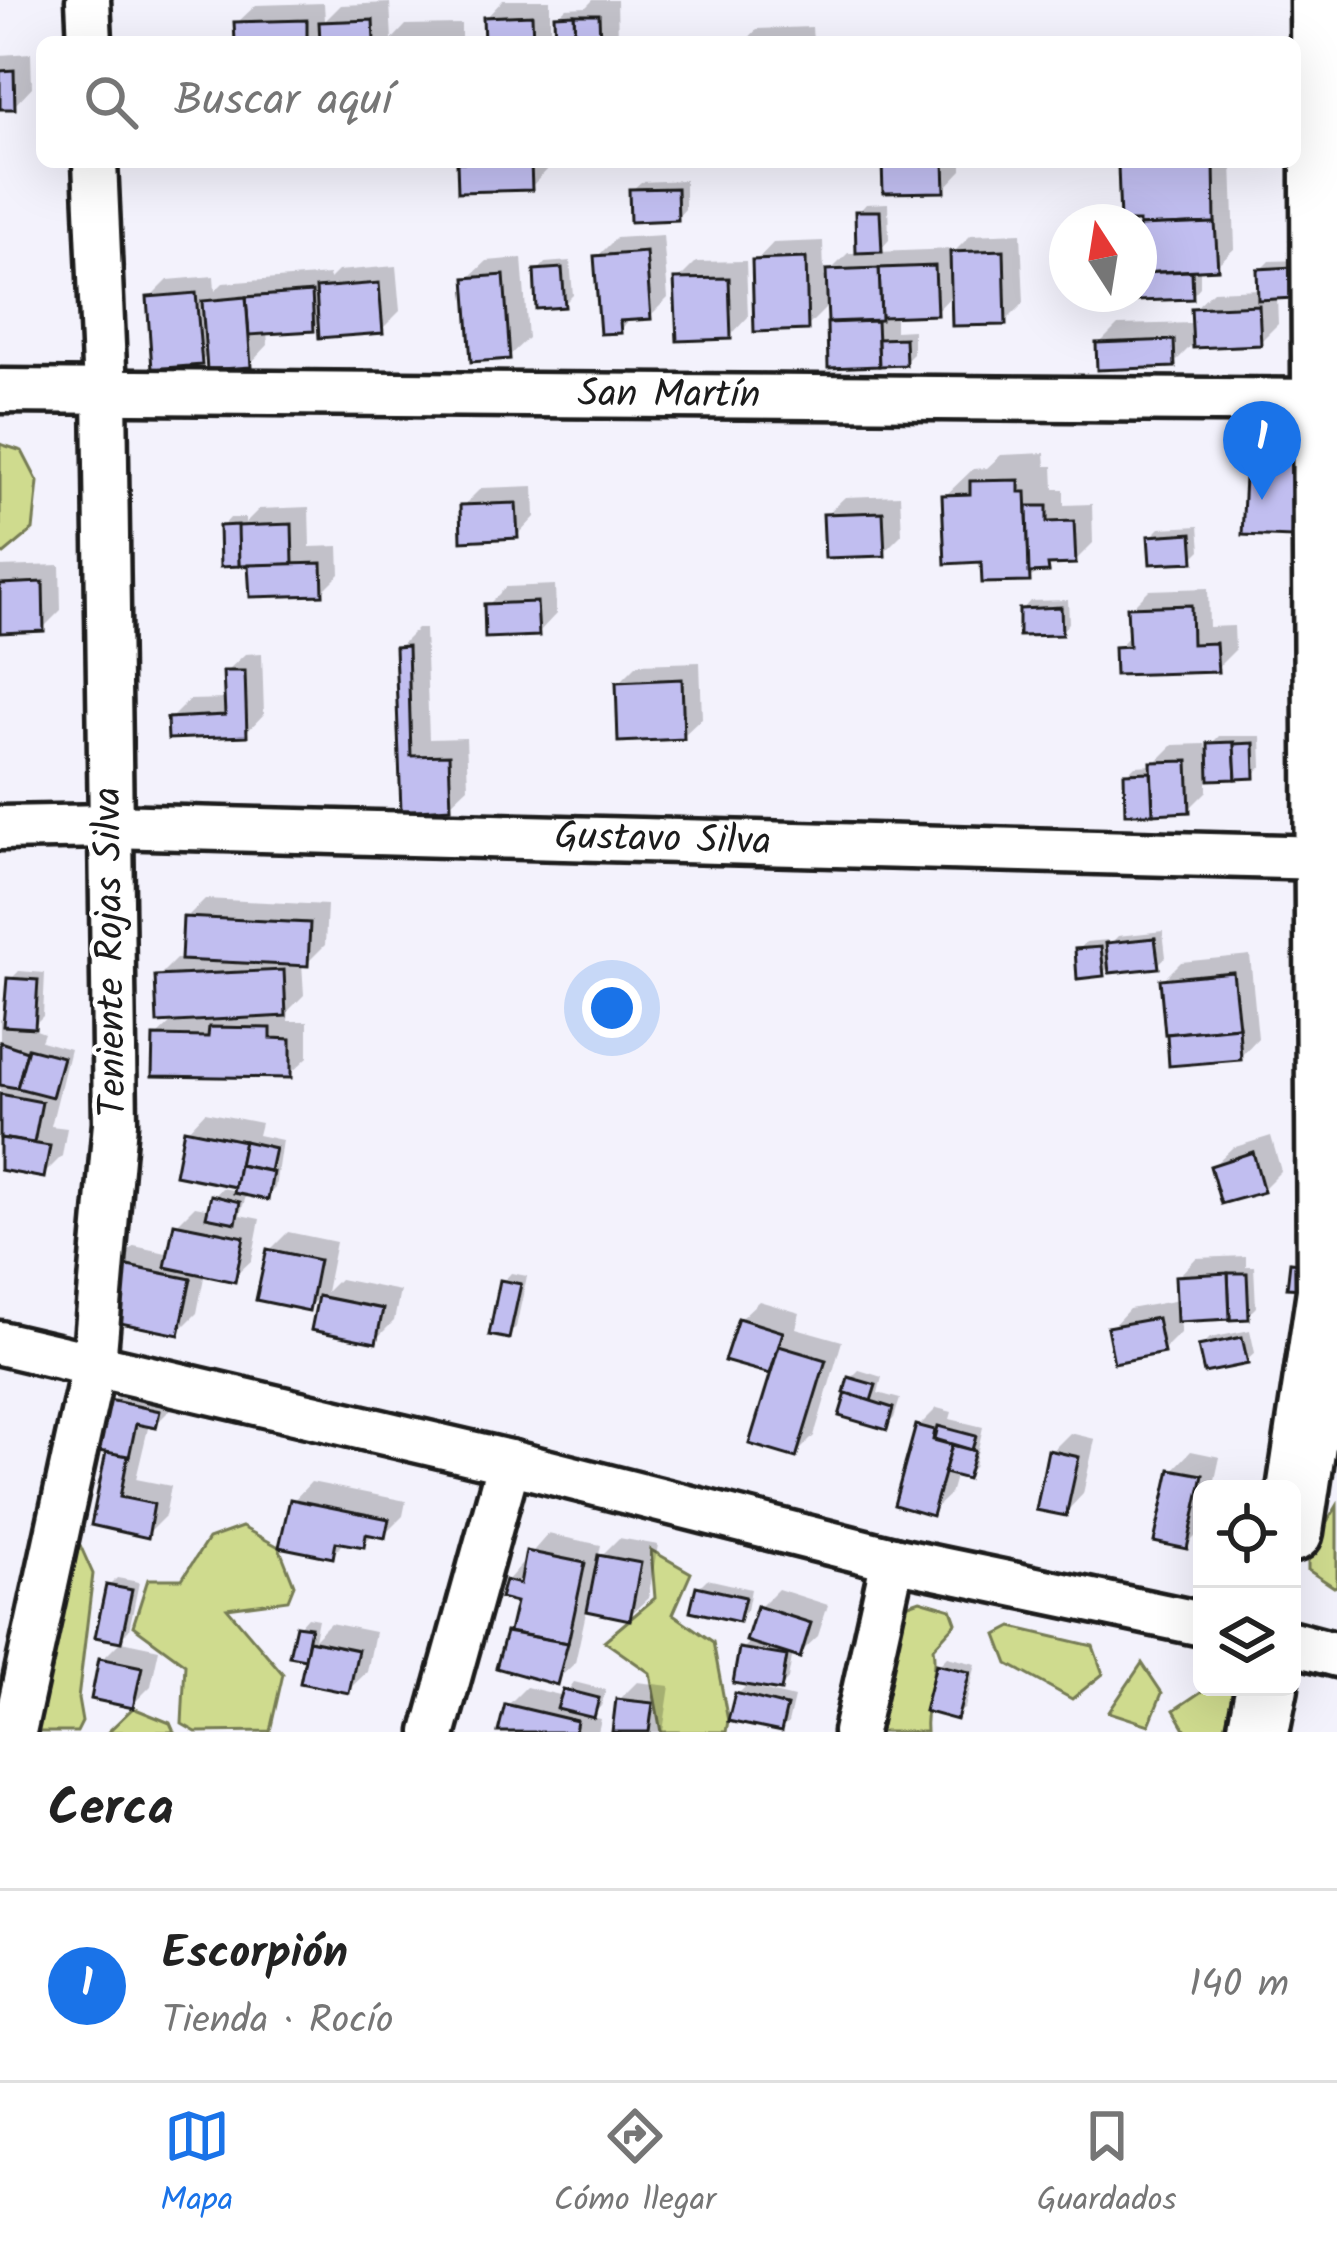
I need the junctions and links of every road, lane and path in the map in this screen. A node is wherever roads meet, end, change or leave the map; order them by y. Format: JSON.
{"nodes":[{"id":1,"x":88,"y":0,"type":"edge"},
{"id":2,"x":1322,"y":0,"type":"edge"},
{"id":3,"x":90,"y":36,"type":"edge"},
{"id":4,"x":95,"y":168,"type":"edge"},
{"id":5,"x":0,"y":391,"type":"edge"},
{"id":6,"x":105,"y":391,"type":"junction"},
{"id":7,"x":1330,"y":401,"type":"edge"},
{"id":8,"x":110,"y":826,"type":"junction"},
{"id":9,"x":0,"y":828,"type":"edge"},
{"id":10,"x":1325,"y":858,"type":"junction"},
{"id":11,"x":1332,"y":1291,"type":"edge"},
{"id":12,"x":0,"y":1343,"type":"edge"},
{"id":13,"x":94,"y":1364,"type":"junction"},
{"id":14,"x":508,"y":1462,"type":"junction"},
{"id":15,"x":1301,"y":1480,"type":"edge"},
{"id":16,"x":893,"y":1558,"type":"junction"},
{"id":17,"x":1193,"y":1622,"type":"edge"},
{"id":18,"x":1301,"y":1645,"type":"edge"},
{"id":19,"x":1337,"y":1655,"type":"edge"},
{"id":20,"x":1265,"y":1696,"type":"edge"},
{"id":21,"x":14,"y":1732,"type":"edge"},
{"id":22,"x":434,"y":1732,"type":"edge"},
{"id":23,"x":855,"y":1732,"type":"edge"},
{"id":24,"x":1258,"y":1732,"type":"edge"}],
"edges":[{"from":1,"to":3,"type":"street"},
{"from":2,"to":7,"type":"main road"},
{"from":4,"to":6,"type":"street","name":"Teniente Rojas Silva"},
{"from":5,"to":6,"type":"street","name":"San Martín"},
{"from":6,"to":7,"type":"street","name":"San Martín"},
{"from":6,"to":8,"type":"street","name":"Teniente Rojas Silva"},
{"from":7,"to":10,"type":"main road"},
{"from":8,"to":9,"type":"street","name":"Gustavo Silva"},
{"from":8,"to":10,"type":"street","name":"Gustavo Silva"},
{"from":8,"to":13,"type":"street","name":"Teniente Rojas Silva"},
{"from":10,"to":11,"type":"main road"},
{"from":11,"to":15,"type":"main road"},
{"from":12,"to":13,"type":"street"},
{"from":13,"to":14,"type":"street"},
{"from":13,"to":21,"type":"street","name":"Teniente Rojas Silva"},
{"from":14,"to":16,"type":"street"},
{"from":14,"to":22,"type":"street"},
{"from":16,"to":17,"type":"street"},
{"from":16,"to":23,"type":"street"},
{"from":18,"to":19,"type":"street"},
{"from":20,"to":24,"type":"main road"}]}
